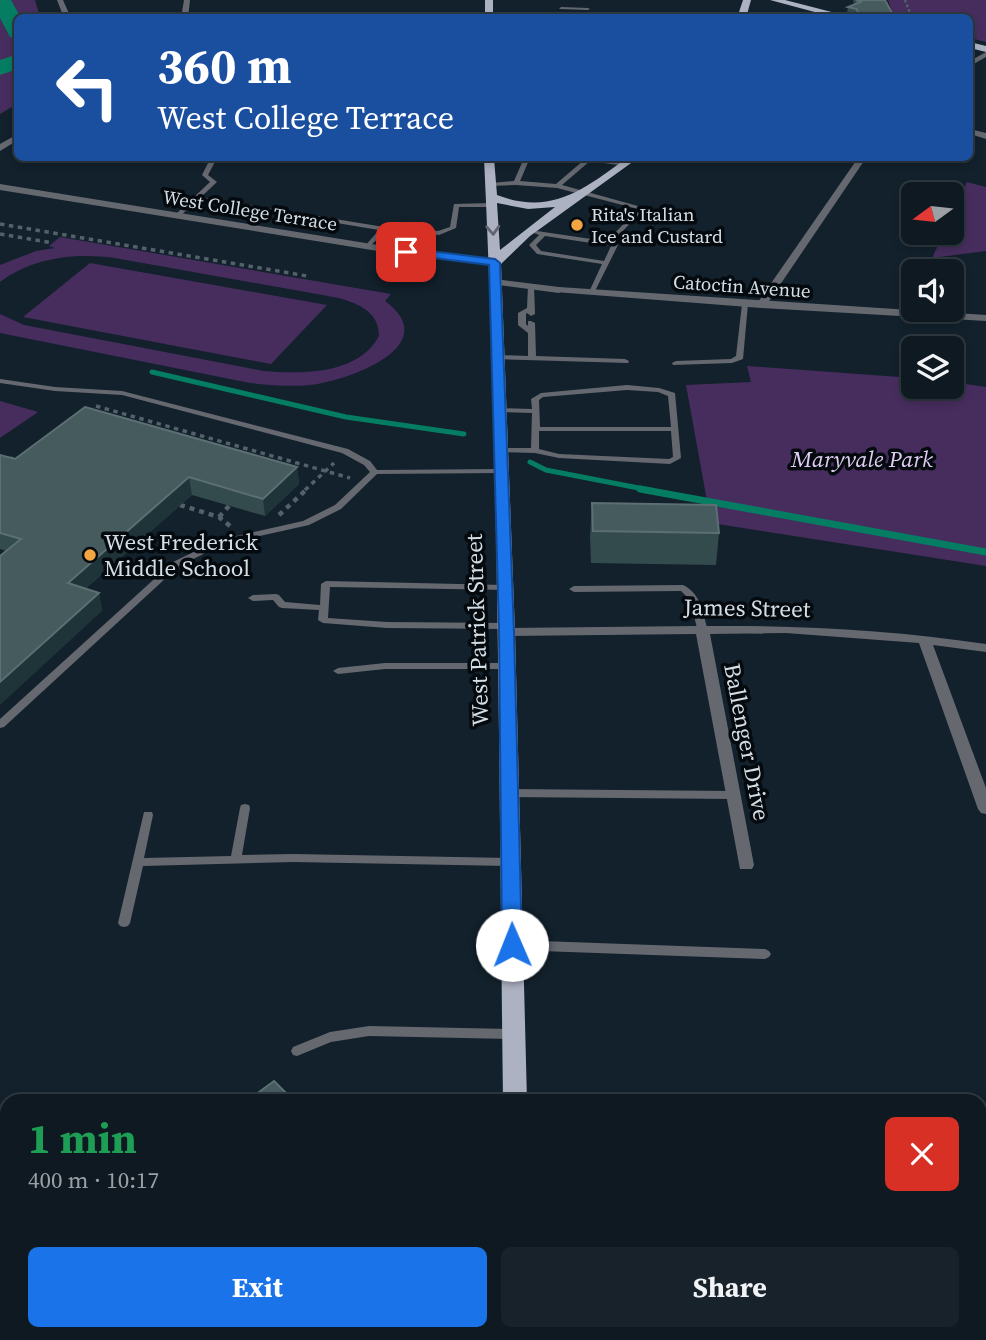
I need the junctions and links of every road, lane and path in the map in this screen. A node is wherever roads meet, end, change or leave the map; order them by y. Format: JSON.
{"nodes":[{"id":1,"x":774,"y":0,"type":"edge"},
{"id":2,"x":561,"y":8,"type":"dead end"},
{"id":3,"x":615,"y":9,"type":"dead end"},
{"id":4,"x":579,"y":14,"type":"edge"},
{"id":5,"x":834,"y":14,"type":"edge"},
{"id":6,"x":14,"y":137,"type":"edge"},
{"id":7,"x":0,"y":148,"type":"edge"},
{"id":8,"x":214,"y":161,"type":"edge"},
{"id":9,"x":489,"y":161,"type":"edge"},
{"id":10,"x":526,"y":161,"type":"edge"},
{"id":11,"x":583,"y":161,"type":"edge"},
{"id":12,"x":629,"y":161,"type":"edge"},
{"id":13,"x":860,"y":161,"type":"edge"},
{"id":14,"x":516,"y":183,"type":"junction"},
{"id":15,"x":557,"y":186,"type":"junction"},
{"id":16,"x":0,"y":187,"type":"edge"},
{"id":17,"x":491,"y":195,"type":"junction"},
{"id":18,"x":583,"y":195,"type":"junction"},
{"id":19,"x":197,"y":198,"type":"junction"},
{"id":20,"x":177,"y":216,"type":"junction"},
{"id":21,"x":0,"y":224,"type":"edge"},
{"id":22,"x":384,"y":229,"type":"junction"},
{"id":23,"x":526,"y":231,"type":"junction"},
{"id":24,"x":0,"y":234,"type":"edge"},
{"id":25,"x":543,"y":235,"type":"junction"},
{"id":26,"x":53,"y":243,"type":"dead end"},
{"id":27,"x":615,"y":245,"type":"junction"},
{"id":28,"x":368,"y":246,"type":"junction"},
{"id":29,"x":495,"y":263,"type":"junction"},
{"id":30,"x":607,"y":263,"type":"junction"},
{"id":31,"x":307,"y":276,"type":"dead end"},
{"id":32,"x":495,"y":282,"type":"junction"},
{"id":33,"x":531,"y":286,"type":"junction"},
{"id":34,"x":592,"y":292,"type":"junction"},
{"id":35,"x":745,"y":304,"type":"junction"},
{"id":36,"x":761,"y":305,"type":"junction"},
{"id":37,"x":986,"y":318,"type":"edge"},
{"id":38,"x":498,"y":357,"type":"junction"},
{"id":39,"x":532,"y":358,"type":"junction"},
{"id":40,"x":625,"y":361,"type":"dead end"},
{"id":41,"x":676,"y":363,"type":"dead end"},
{"id":42,"x":0,"y":382,"type":"edge"},
{"id":43,"x":107,"y":397,"type":"dead end"},
{"id":44,"x":87,"y":403,"type":"dead end"},
{"id":45,"x":97,"y":407,"type":"junction"},
{"id":46,"x":499,"y":410,"type":"junction"},
{"id":47,"x":536,"y":411,"type":"junction"},
{"id":48,"x":87,"y":414,"type":"edge"},
{"id":49,"x":536,"y":429,"type":"junction"},
{"id":50,"x":675,"y":429,"type":"junction"},
{"id":51,"x":209,"y":437,"type":"junction"},
{"id":52,"x":199,"y":445,"type":"edge"},
{"id":53,"x":501,"y":450,"type":"junction"},
{"id":54,"x":536,"y":451,"type":"junction"},
{"id":55,"x":30,"y":458,"type":"edge"},
{"id":56,"x":0,"y":459,"type":"edge"},
{"id":57,"x":338,"y":459,"type":"dead end"},
{"id":58,"x":325,"y":471,"type":"junction"},
{"id":59,"x":500,"y":471,"type":"junction"},
{"id":60,"x":375,"y":472,"type":"junction"},
{"id":61,"x":340,"y":487,"type":"dead end"},
{"id":62,"x":180,"y":505,"type":"edge"},
{"id":63,"x":229,"y":506,"type":"edge"},
{"id":64,"x":219,"y":517,"type":"junction"},
{"id":65,"x":285,"y":517,"type":"dead end"},
{"id":66,"x":241,"y":524,"type":"dead end"},
{"id":67,"x":230,"y":527,"type":"junction"},
{"id":68,"x":221,"y":530,"type":"dead end"},
{"id":69,"x":505,"y":588,"type":"junction"},
{"id":70,"x":574,"y":589,"type":"dead end"},
{"id":71,"x":253,"y":598,"type":"dead end"},
{"id":72,"x":324,"y":608,"type":"junction"},
{"id":73,"x":702,"y":628,"type":"junction"},
{"id":74,"x":506,"y":629,"type":"junction"},
{"id":75,"x":924,"y":639,"type":"junction"},
{"id":76,"x":986,"y":648,"type":"edge"},
{"id":77,"x":507,"y":666,"type":"junction"},
{"id":78,"x":338,"y":671,"type":"dead end"},
{"id":79,"x":0,"y":725,"type":"edge"},
{"id":80,"x":509,"y":793,"type":"junction"},
{"id":81,"x":733,"y":795,"type":"junction"},
{"id":82,"x":245,"y":808,"type":"dead end"},
{"id":83,"x":986,"y":810,"type":"edge"},
{"id":84,"x":148,"y":816,"type":"dead end"},
{"id":85,"x":236,"y":860,"type":"junction"},
{"id":86,"x":138,"y":862,"type":"junction"},
{"id":87,"x":510,"y":862,"type":"junction"},
{"id":88,"x":746,"y":865,"type":"dead end"},
{"id":89,"x":124,"y":923,"type":"dead end"},
{"id":90,"x":512,"y":945,"type":"junction"},
{"id":91,"x":765,"y":954,"type":"dead end"},
{"id":92,"x":514,"y":1034,"type":"junction"},
{"id":93,"x":298,"y":1051,"type":"dead end"},
{"id":94,"x":515,"y":1094,"type":"edge"}],
"edges":[{"from":1,"to":5,"type":"main road"},
{"from":2,"to":4,"type":"lane"},
{"from":3,"to":4,"type":"lane"},
{"from":6,"to":7,"type":"street"},
{"from":8,"to":19,"type":"lane"},
{"from":9,"to":17,"type":"main road","name":"West Patrick Street"},
{"from":10,"to":14,"type":"lane"},
{"from":11,"to":15,"type":"lane"},
{"from":12,"to":18,"type":"main road"},
{"from":13,"to":36,"type":"street"},
{"from":14,"to":15,"type":"lane"},
{"from":14,"to":17,"type":"lane"},
{"from":15,"to":18,"type":"lane"},
{"from":16,"to":20,"type":"street","name":"West College Terrace"},
{"from":17,"to":18,"type":"main road"},
{"from":17,"to":22,"type":"lane"},
{"from":17,"to":29,"type":"main road","name":"West Patrick Street","one_way":true},
{"from":18,"to":23,"type":"main road"},
{"from":18,"to":27,"type":"lane"},
{"from":19,"to":20,"type":"lane"},
{"from":19,"to":22,"type":"lane"},
{"from":20,"to":28,"type":"street","name":"West College Terrace"},
{"from":21,"to":31,"type":"path"},
{"from":22,"to":28,"type":"lane"},
{"from":23,"to":25,"type":"lane"},
{"from":23,"to":29,"type":"main road"},
{"from":24,"to":26,"type":"path"},
{"from":25,"to":27,"type":"lane"},
{"from":25,"to":30,"type":"lane"},
{"from":27,"to":30,"type":"lane"},
{"from":28,"to":29,"type":"street","name":"West College Terrace"},
{"from":29,"to":32,"type":"main road","name":"West Patrick Street"},
{"from":30,"to":34,"type":"lane"},
{"from":32,"to":33,"type":"street","name":"Catoctin Avenue"},
{"from":32,"to":38,"type":"main road","name":"West Patrick Street"},
{"from":33,"to":34,"type":"street","name":"Catoctin Avenue"},
{"from":33,"to":39,"type":"lane"},
{"from":34,"to":35,"type":"street","name":"Catoctin Avenue"},
{"from":35,"to":36,"type":"street","name":"Catoctin Avenue"},
{"from":35,"to":41,"type":"lane"},
{"from":36,"to":37,"type":"street","name":"Catoctin Avenue"},
{"from":38,"to":39,"type":"lane"},
{"from":38,"to":46,"type":"main road","name":"West Patrick Street"},
{"from":39,"to":40,"type":"lane"},
{"from":42,"to":60,"type":"lane"},
{"from":43,"to":45,"type":"path"},
{"from":44,"to":45,"type":"path"},
{"from":45,"to":48,"type":"path"},
{"from":45,"to":51,"type":"path"},
{"from":46,"to":47,"type":"lane"},
{"from":46,"to":53,"type":"main road","name":"West Patrick Street"},
{"from":47,"to":49,"type":"lane"},
{"from":47,"to":50,"type":"lane"},
{"from":49,"to":50,"type":"lane"},
{"from":49,"to":54,"type":"lane"},
{"from":50,"to":54,"type":"lane"},
{"from":51,"to":52,"type":"path"},
{"from":51,"to":58,"type":"path"},
{"from":53,"to":54,"type":"lane"},
{"from":53,"to":59,"type":"main road","name":"West Patrick Street"},
{"from":55,"to":56,"type":"path"},
{"from":57,"to":58,"type":"path"},
{"from":58,"to":61,"type":"path"},
{"from":58,"to":65,"type":"path"},
{"from":59,"to":60,"type":"lane"},
{"from":59,"to":69,"type":"main road","name":"West Patrick Street"},
{"from":60,"to":79,"type":"lane"},
{"from":62,"to":64,"type":"path"},
{"from":63,"to":64,"type":"path"},
{"from":64,"to":67,"type":"path"},
{"from":66,"to":67,"type":"path"},
{"from":67,"to":68,"type":"path"},
{"from":69,"to":72,"type":"lane"},
{"from":69,"to":74,"type":"main road","name":"West Patrick Street"},
{"from":70,"to":73,"type":"lane"},
{"from":71,"to":72,"type":"lane"},
{"from":72,"to":74,"type":"lane"},
{"from":73,"to":74,"type":"street","name":"James Street"},
{"from":73,"to":75,"type":"street","name":"James Street"},
{"from":73,"to":81,"type":"street","name":"Ballenger Drive"},
{"from":74,"to":77,"type":"main road","name":"West Patrick Street"},
{"from":75,"to":76,"type":"street","name":"James Street"},
{"from":75,"to":83,"type":"street"},
{"from":77,"to":78,"type":"lane"},
{"from":77,"to":80,"type":"main road","name":"West Patrick Street"},
{"from":80,"to":81,"type":"lane"},
{"from":80,"to":87,"type":"main road","name":"West Patrick Street"},
{"from":81,"to":88,"type":"street","name":"Ballenger Drive"},
{"from":82,"to":85,"type":"lane"},
{"from":84,"to":86,"type":"lane"},
{"from":85,"to":86,"type":"lane"},
{"from":85,"to":87,"type":"lane"},
{"from":86,"to":89,"type":"lane"},
{"from":87,"to":90,"type":"main road","name":"West Patrick Street"},
{"from":90,"to":91,"type":"lane"},
{"from":90,"to":92,"type":"main road","name":"West Patrick Street"},
{"from":92,"to":93,"type":"lane"},
{"from":92,"to":94,"type":"main road","name":"West Patrick Street"}]}
